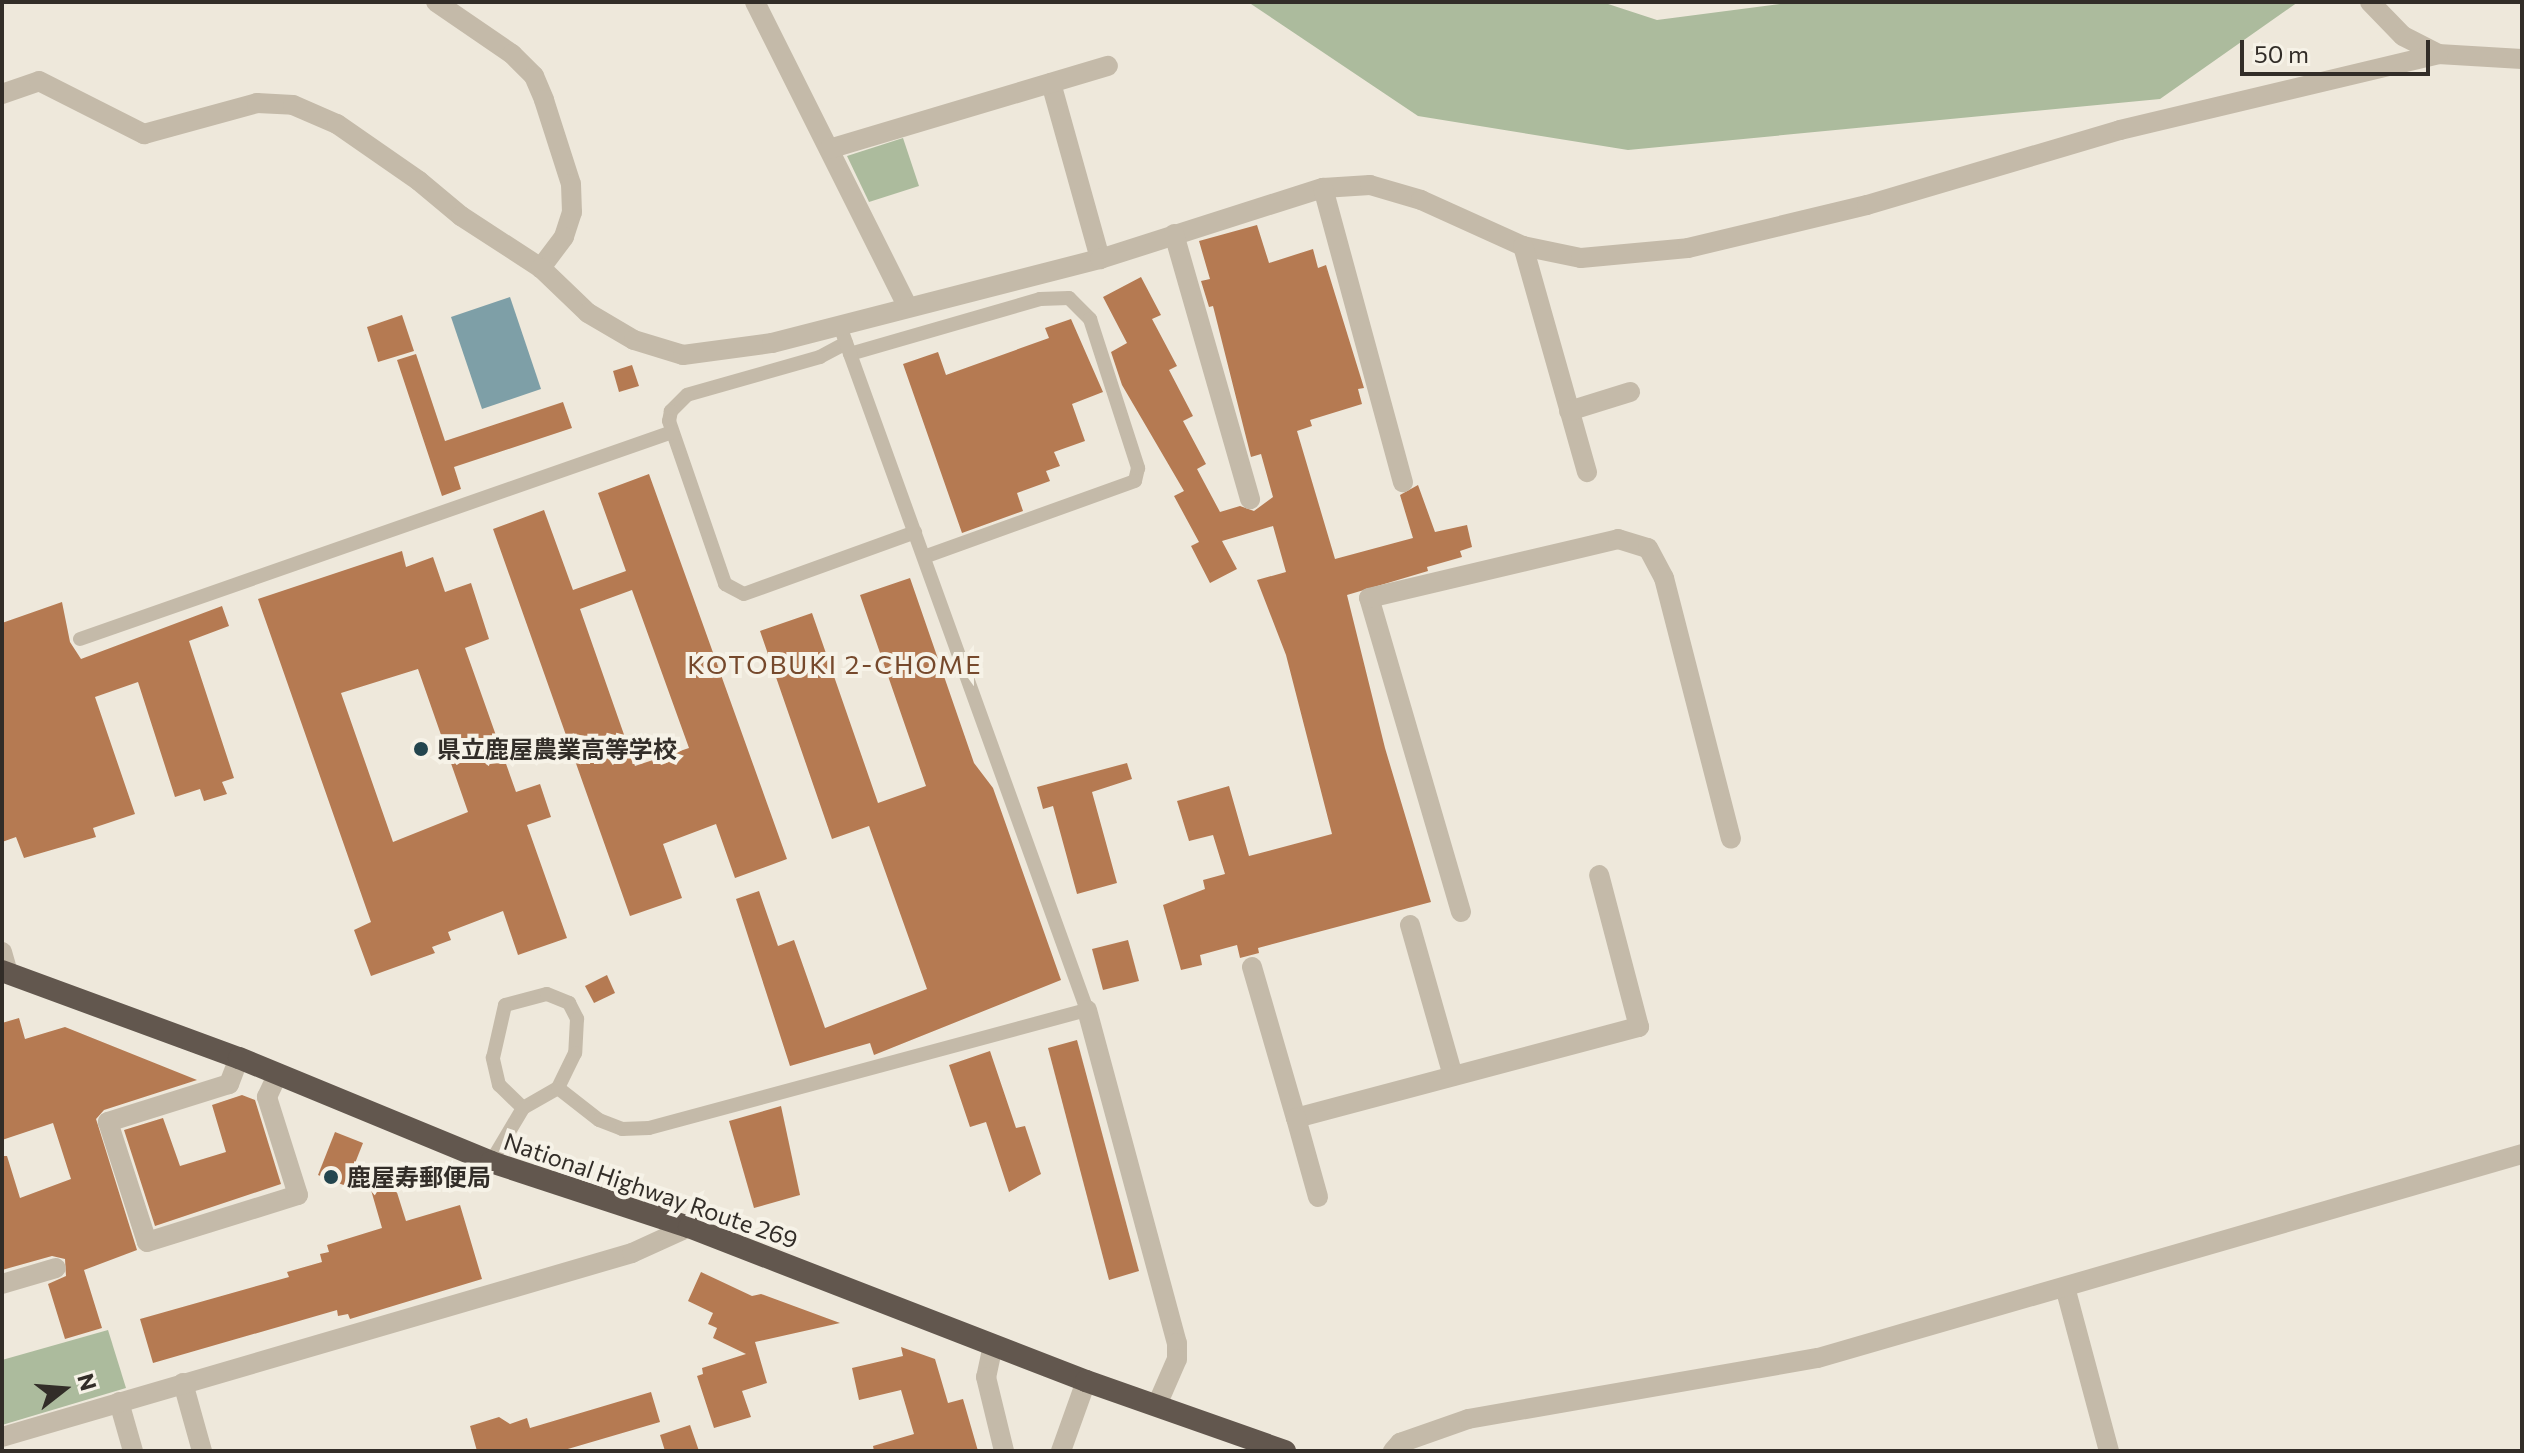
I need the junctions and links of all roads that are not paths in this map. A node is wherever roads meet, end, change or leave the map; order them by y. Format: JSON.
{"nodes":[{"id":1,"x":436,"y":2,"type":"edge"},
{"id":2,"x":755,"y":2,"type":"edge"},
{"id":3,"x":2370,"y":2,"type":"edge"},
{"id":4,"x":2438,"y":54,"type":"junction"},
{"id":5,"x":2522,"y":59,"type":"edge"},
{"id":6,"x":1108,"y":66,"type":"dead end"},
{"id":7,"x":1051,"y":83,"type":"junction"},
{"id":8,"x":2,"y":94,"type":"edge"},
{"id":9,"x":829,"y":149,"type":"junction"},
{"id":10,"x":1323,"y":188,"type":"junction"},
{"id":11,"x":1174,"y":234,"type":"junction"},
{"id":12,"x":1523,"y":246,"type":"junction"},
{"id":13,"x":1100,"y":259,"type":"junction"},
{"id":14,"x":541,"y":268,"type":"junction"},
{"id":15,"x":908,"y":307,"type":"junction"},
{"id":16,"x":846,"y":341,"type":"junction"},
{"id":17,"x":1630,"y":392,"type":"dead end"},
{"id":18,"x":1569,"y":411,"type":"junction"},
{"id":19,"x":672,"y":432,"type":"junction"},
{"id":20,"x":1587,"y":472,"type":"dead end"},
{"id":21,"x":1403,"y":482,"type":"dead end"},
{"id":22,"x":1250,"y":499,"type":"dead end"},
{"id":23,"x":915,"y":532,"type":"junction"},
{"id":24,"x":924,"y":557,"type":"junction"},
{"id":25,"x":80,"y":639,"type":"dead end"},
{"id":26,"x":1731,"y":839,"type":"dead end"},
{"id":27,"x":1599,"y":875,"type":"dead end"},
{"id":28,"x":1461,"y":912,"type":"dead end"},
{"id":29,"x":1410,"y":925,"type":"dead end"},
{"id":30,"x":1252,"y":967,"type":"dead end"},
{"id":31,"x":4,"y":970,"type":"edge"},
{"id":32,"x":1087,"y":1010,"type":"junction"},
{"id":33,"x":239,"y":1058,"type":"junction"},
{"id":34,"x":278,"y":1073,"type":"junction"},
{"id":35,"x":1453,"y":1076,"type":"junction"},
{"id":36,"x":558,"y":1088,"type":"junction"},
{"id":37,"x":523,"y":1108,"type":"junction"},
{"id":38,"x":1296,"y":1118,"type":"junction"},
{"id":39,"x":2522,"y":1154,"type":"edge"},
{"id":40,"x":491,"y":1162,"type":"junction"},
{"id":41,"x":1318,"y":1197,"type":"dead end"},
{"id":42,"x":689,"y":1227,"type":"junction"},
{"id":43,"x":56,"y":1268,"type":"dead end"},
{"id":44,"x":2,"y":1284,"type":"edge"},
{"id":45,"x":2065,"y":1287,"type":"junction"},
{"id":46,"x":993,"y":1345,"type":"junction"},
{"id":47,"x":1086,"y":1381,"type":"junction"},
{"id":48,"x":183,"y":1383,"type":"junction"},
{"id":49,"x":119,"y":1402,"type":"junction"},
{"id":50,"x":1157,"y":1405,"type":"junction"},
{"id":51,"x":2,"y":1437,"type":"edge"},
{"id":52,"x":133,"y":1451,"type":"edge"},
{"id":53,"x":202,"y":1451,"type":"edge"},
{"id":54,"x":1004,"y":1451,"type":"edge"},
{"id":55,"x":1061,"y":1451,"type":"edge"},
{"id":56,"x":1285,"y":1451,"type":"edge"},
{"id":57,"x":1393,"y":1451,"type":"edge"},
{"id":58,"x":2109,"y":1451,"type":"edge"}],
"edges":[{"from":1,"to":14,"type":"street"},
{"from":2,"to":9,"type":"street"},
{"from":3,"to":4,"type":"street"},
{"from":4,"to":5,"type":"street"},
{"from":4,"to":12,"type":"street"},
{"from":6,"to":7,"type":"street"},
{"from":7,"to":9,"type":"street"},
{"from":7,"to":13,"type":"street"},
{"from":8,"to":14,"type":"street"},
{"from":9,"to":15,"type":"street"},
{"from":10,"to":11,"type":"street"},
{"from":10,"to":12,"type":"street"},
{"from":10,"to":21,"type":"street"},
{"from":11,"to":13,"type":"street"},
{"from":11,"to":22,"type":"street"},
{"from":12,"to":18,"type":"street"},
{"from":13,"to":15,"type":"street"},
{"from":14,"to":16,"type":"street"},
{"from":15,"to":16,"type":"street"},
{"from":16,"to":19,"type":"lane"},
{"from":16,"to":23,"type":"lane"},
{"from":16,"to":24,"type":"lane"},
{"from":17,"to":18,"type":"street"},
{"from":18,"to":20,"type":"street"},
{"from":19,"to":23,"type":"lane"},
{"from":19,"to":25,"type":"lane"},
{"from":23,"to":24,"type":"lane"},
{"from":24,"to":32,"type":"lane"},
{"from":26,"to":28,"type":"street"},
{"from":27,"to":35,"type":"street"},
{"from":29,"to":35,"type":"street"},
{"from":30,"to":38,"type":"street"},
{"from":31,"to":33,"type":"highway","name":"National Highway Route 269"},
{"from":32,"to":36,"type":"lane"},
{"from":32,"to":50,"type":"street"},
{"from":33,"to":34,"type":"highway","name":"National Highway Route 269"},
{"from":33,"to":34,"type":"street"},
{"from":34,"to":40,"type":"highway","name":"National Highway Route 269"},
{"from":35,"to":38,"type":"street"},
{"from":36,"to":37,"type":"lane"},
{"from":36,"to":37,"type":"lane"},
{"from":37,"to":40,"type":"lane"},
{"from":38,"to":41,"type":"street"},
{"from":39,"to":45,"type":"street"},
{"from":40,"to":42,"type":"highway","name":"National Highway Route 269"},
{"from":42,"to":46,"type":"highway","name":"National Highway Route 269"},
{"from":42,"to":48,"type":"street"},
{"from":43,"to":44,"type":"street"},
{"from":45,"to":57,"type":"street"},
{"from":45,"to":58,"type":"street"},
{"from":46,"to":47,"type":"highway","name":"National Highway Route 269"},
{"from":46,"to":54,"type":"street"},
{"from":47,"to":50,"type":"highway","name":"National Highway Route 269"},
{"from":47,"to":55,"type":"street"},
{"from":48,"to":49,"type":"street"},
{"from":48,"to":53,"type":"street"},
{"from":49,"to":51,"type":"street"},
{"from":49,"to":52,"type":"street"},
{"from":50,"to":56,"type":"highway","name":"National Highway Route 269"}]}
